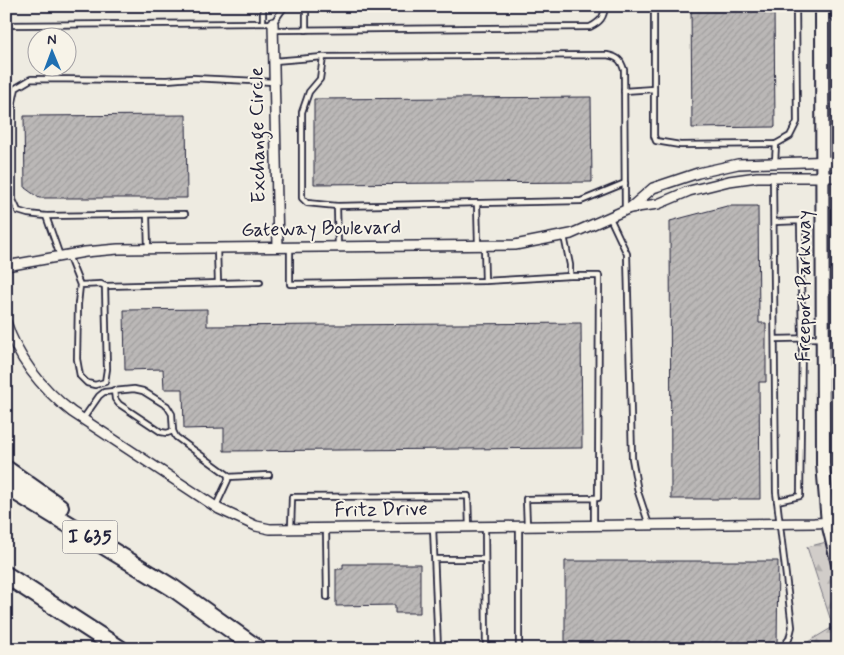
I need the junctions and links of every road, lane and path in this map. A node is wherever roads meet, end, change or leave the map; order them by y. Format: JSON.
{"nodes":[{"id":1,"x":263,"y":6,"type":"edge"},
{"id":2,"x":282,"y":6,"type":"edge"},
{"id":3,"x":306,"y":6,"type":"edge"},
{"id":4,"x":605,"y":6,"type":"edge"},
{"id":5,"x":654,"y":6,"type":"edge"},
{"id":6,"x":796,"y":6,"type":"edge"},
{"id":7,"x":822,"y":6,"type":"edge"},
{"id":8,"x":838,"y":6,"type":"edge"},
{"id":9,"x":838,"y":16,"type":"edge"},
{"id":10,"x":263,"y":23,"type":"junction"},
{"id":11,"x":6,"y":25,"type":"edge"},
{"id":12,"x":273,"y":26,"type":"junction"},
{"id":13,"x":306,"y":30,"type":"junction"},
{"id":14,"x":323,"y":57,"type":"junction"},
{"id":15,"x":274,"y":61,"type":"junction"},
{"id":16,"x":275,"y":82,"type":"junction"},
{"id":17,"x":654,"y":89,"type":"junction"},
{"id":18,"x":624,"y":90,"type":"junction"},
{"id":19,"x":776,"y":144,"type":"junction"},
{"id":20,"x":822,"y":161,"type":"junction"},
{"id":21,"x":776,"y":162,"type":"junction"},
{"id":22,"x":838,"y":162,"type":"edge"},
{"id":23,"x":838,"y":176,"type":"edge"},
{"id":24,"x":774,"y":177,"type":"junction"},
{"id":25,"x":822,"y":177,"type":"junction"},
{"id":26,"x":625,"y":183,"type":"junction"},
{"id":27,"x":478,"y":203,"type":"junction"},
{"id":28,"x":337,"y":206,"type":"junction"},
{"id":29,"x":628,"y":210,"type":"junction"},
{"id":30,"x":185,"y":214,"type":"dead end"},
{"id":31,"x":46,"y":216,"type":"junction"},
{"id":32,"x":147,"y":216,"type":"junction"},
{"id":33,"x":610,"y":218,"type":"junction"},
{"id":34,"x":774,"y":222,"type":"junction"},
{"id":35,"x":564,"y":236,"type":"junction"},
{"id":36,"x":481,"y":245,"type":"junction"},
{"id":37,"x":338,"y":246,"type":"junction"},
{"id":38,"x":278,"y":247,"type":"junction"},
{"id":39,"x":290,"y":247,"type":"junction"},
{"id":40,"x":148,"y":248,"type":"junction"},
{"id":41,"x":217,"y":248,"type":"junction"},
{"id":42,"x":64,"y":256,"type":"junction"},
{"id":43,"x":6,"y":266,"type":"edge"},
{"id":44,"x":570,"y":276,"type":"junction"},
{"id":45,"x":485,"y":281,"type":"junction"},
{"id":46,"x":260,"y":282,"type":"dead end"},
{"id":47,"x":218,"y":283,"type":"junction"},
{"id":48,"x":80,"y":285,"type":"junction"},
{"id":49,"x":105,"y":286,"type":"junction"},
{"id":50,"x":6,"y":322,"type":"edge"},
{"id":51,"x":802,"y":338,"type":"junction"},
{"id":52,"x":823,"y":338,"type":"junction"},
{"id":53,"x":775,"y":339,"type":"junction"},
{"id":54,"x":99,"y":384,"type":"junction"},
{"id":55,"x":114,"y":390,"type":"junction"},
{"id":56,"x":102,"y":394,"type":"junction"},
{"id":57,"x":83,"y":419,"type":"junction"},
{"id":58,"x":172,"y":431,"type":"junction"},
{"id":59,"x":6,"y":469,"type":"edge"},
{"id":60,"x":269,"y":475,"type":"dead end"},
{"id":61,"x":228,"y":477,"type":"junction"},
{"id":62,"x":6,"y":486,"type":"edge"},
{"id":63,"x":594,"y":498,"type":"junction"},
{"id":64,"x":778,"y":502,"type":"junction"},
{"id":65,"x":216,"y":506,"type":"junction"},
{"id":66,"x":833,"y":522,"type":"edge"},
{"id":67,"x":780,"y":523,"type":"junction"},
{"id":68,"x":594,"y":525,"type":"junction"},
{"id":69,"x":649,"y":525,"type":"junction"},
{"id":70,"x":485,"y":526,"type":"junction"},
{"id":71,"x":523,"y":526,"type":"junction"},
{"id":72,"x":433,"y":527,"type":"junction"},
{"id":73,"x":469,"y":527,"type":"junction"},
{"id":74,"x":291,"y":528,"type":"junction"},
{"id":75,"x":326,"y":528,"type":"junction"},
{"id":76,"x":435,"y":559,"type":"junction"},
{"id":77,"x":486,"y":559,"type":"junction"},
{"id":78,"x":838,"y":564,"type":"edge"},
{"id":79,"x":6,"y":575,"type":"edge"},
{"id":80,"x":6,"y":584,"type":"edge"},
{"id":81,"x":173,"y":588,"type":"junction"},
{"id":82,"x":327,"y":597,"type":"dead end"},
{"id":83,"x":115,"y":645,"type":"edge"},
{"id":84,"x":258,"y":649,"type":"edge"},
{"id":85,"x":438,"y":649,"type":"edge"},
{"id":86,"x":486,"y":649,"type":"edge"},
{"id":87,"x":519,"y":649,"type":"edge"},
{"id":88,"x":780,"y":649,"type":"edge"}],
"edges":[{"from":1,"to":10,"type":"lane"},
{"from":2,"to":12,"type":"lane"},
{"from":3,"to":13,"type":"lane"},
{"from":4,"to":13,"type":"lane"},
{"from":5,"to":17,"type":"lane"},
{"from":6,"to":19,"type":"lane"},
{"from":7,"to":20,"type":"main road","name":"Freeport Parkway"},
{"from":8,"to":9,"type":"main road"},
{"from":10,"to":11,"type":"lane"},
{"from":10,"to":12,"type":"lane"},
{"from":12,"to":13,"type":"lane"},
{"from":12,"to":15,"type":"street","name":"Exchange Circle"},
{"from":14,"to":15,"type":"lane"},
{"from":14,"to":18,"type":"lane"},
{"from":14,"to":28,"type":"lane"},
{"from":15,"to":16,"type":"street","name":"Exchange Circle"},
{"from":16,"to":31,"type":"lane"},
{"from":16,"to":38,"type":"street","name":"Exchange Circle"},
{"from":17,"to":18,"type":"lane"},
{"from":17,"to":19,"type":"lane"},
{"from":18,"to":26,"type":"lane"},
{"from":19,"to":21,"type":"lane"},
{"from":20,"to":21,"type":"street","name":"Gateway Boulevard"},
{"from":20,"to":22,"type":"street","name":"Gateway Boulevard"},
{"from":20,"to":25,"type":"main road","name":"Freeport Parkway"},
{"from":21,"to":29,"type":"street","name":"Gateway Boulevard"},
{"from":23,"to":25,"type":"street","name":"Gateway Boulevard"},
{"from":24,"to":25,"type":"street","name":"Gateway Boulevard"},
{"from":24,"to":29,"type":"street","name":"Gateway Boulevard"},
{"from":24,"to":34,"type":"lane"},
{"from":25,"to":52,"type":"main road","name":"Freeport Parkway"},
{"from":26,"to":27,"type":"lane"},
{"from":26,"to":29,"type":"lane"},
{"from":27,"to":28,"type":"lane"},
{"from":27,"to":36,"type":"lane"},
{"from":28,"to":37,"type":"lane"},
{"from":29,"to":33,"type":"street","name":"Gateway Boulevard"},
{"from":30,"to":32,"type":"lane"},
{"from":31,"to":32,"type":"lane"},
{"from":31,"to":42,"type":"lane"},
{"from":32,"to":40,"type":"lane"},
{"from":33,"to":35,"type":"street","name":"Gateway Boulevard"},
{"from":33,"to":69,"type":"lane"},
{"from":34,"to":51,"type":"lane"},
{"from":34,"to":53,"type":"lane"},
{"from":35,"to":36,"type":"street","name":"Gateway Boulevard"},
{"from":35,"to":44,"type":"lane"},
{"from":36,"to":37,"type":"street","name":"Gateway Boulevard"},
{"from":36,"to":45,"type":"lane"},
{"from":37,"to":39,"type":"street","name":"Gateway Boulevard"},
{"from":38,"to":39,"type":"street","name":"Gateway Boulevard"},
{"from":38,"to":41,"type":"street","name":"Gateway Boulevard"},
{"from":39,"to":45,"type":"lane"},
{"from":40,"to":41,"type":"street","name":"Gateway Boulevard"},
{"from":40,"to":42,"type":"street","name":"Gateway Boulevard"},
{"from":41,"to":47,"type":"lane"},
{"from":42,"to":43,"type":"street","name":"Gateway Boulevard"},
{"from":42,"to":48,"type":"lane"},
{"from":44,"to":45,"type":"lane"},
{"from":44,"to":63,"type":"lane"},
{"from":46,"to":47,"type":"lane"},
{"from":47,"to":49,"type":"lane"},
{"from":48,"to":49,"type":"lane"},
{"from":48,"to":54,"type":"lane"},
{"from":49,"to":54,"type":"lane"},
{"from":50,"to":57,"type":"street","name":"Fritz Drive"},
{"from":51,"to":52,"type":"lane"},
{"from":51,"to":53,"type":"lane"},
{"from":51,"to":64,"type":"lane"},
{"from":52,"to":66,"type":"main road","name":"Freeport Parkway"},
{"from":53,"to":64,"type":"lane"},
{"from":54,"to":56,"type":"lane"},
{"from":55,"to":56,"type":"lane"},
{"from":55,"to":58,"type":"lane"},
{"from":55,"to":58,"type":"lane"},
{"from":56,"to":57,"type":"lane"},
{"from":57,"to":65,"type":"street","name":"Fritz Drive"},
{"from":58,"to":61,"type":"lane"},
{"from":59,"to":81,"type":"highway"},
{"from":60,"to":61,"type":"lane"},
{"from":61,"to":65,"type":"lane"},
{"from":62,"to":81,"type":"highway","number":"I 635"},
{"from":63,"to":68,"type":"lane"},
{"from":63,"to":71,"type":"lane"},
{"from":64,"to":67,"type":"lane"},
{"from":65,"to":74,"type":"street","name":"Fritz Drive"},
{"from":66,"to":67,"type":"street","name":"Fritz Drive"},
{"from":66,"to":78,"type":"main road","name":"Freeport Parkway"},
{"from":67,"to":69,"type":"street","name":"Fritz Drive"},
{"from":67,"to":88,"type":"lane"},
{"from":68,"to":69,"type":"street","name":"Fritz Drive"},
{"from":68,"to":71,"type":"street","name":"Fritz Drive"},
{"from":70,"to":71,"type":"street","name":"Fritz Drive"},
{"from":70,"to":73,"type":"street","name":"Fritz Drive"},
{"from":70,"to":77,"type":"lane"},
{"from":71,"to":87,"type":"lane"},
{"from":72,"to":73,"type":"street","name":"Fritz Drive"},
{"from":72,"to":75,"type":"street","name":"Fritz Drive"},
{"from":72,"to":76,"type":"lane"},
{"from":73,"to":74,"type":"lane"},
{"from":74,"to":75,"type":"street","name":"Fritz Drive"},
{"from":75,"to":82,"type":"lane"},
{"from":76,"to":77,"type":"lane"},
{"from":76,"to":85,"type":"lane"},
{"from":77,"to":86,"type":"lane"},
{"from":79,"to":83,"type":"highway"},
{"from":80,"to":83,"type":"highway"},
{"from":81,"to":84,"type":"highway","number":"I 635"}]}
